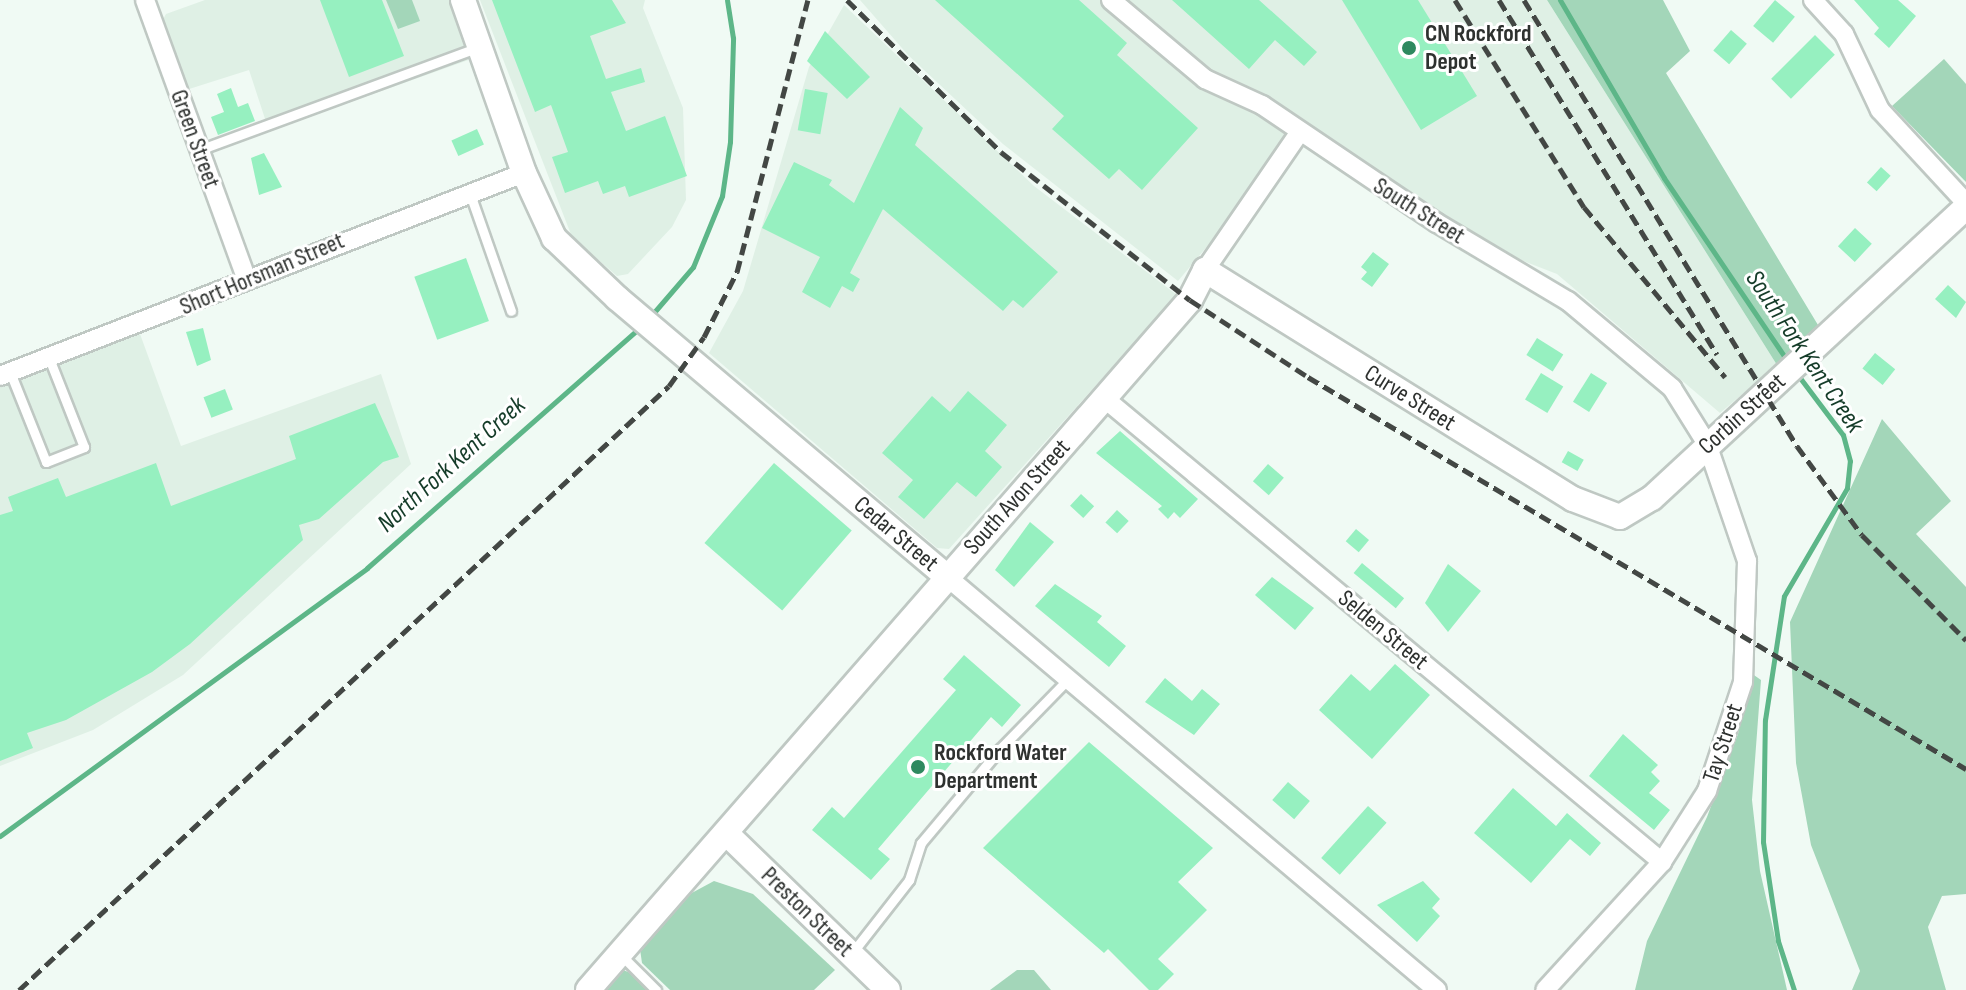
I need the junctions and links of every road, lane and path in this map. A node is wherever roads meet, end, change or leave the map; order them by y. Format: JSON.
{"nodes":[{"id":1,"x":146,"y":0,"type":"edge"},
{"id":2,"x":463,"y":0,"type":"edge"},
{"id":3,"x":1111,"y":0,"type":"edge"},
{"id":4,"x":1813,"y":0,"type":"edge"},
{"id":5,"x":479,"y":47,"type":"junction"},
{"id":6,"x":1299,"y":133,"type":"junction"},
{"id":7,"x":199,"y":150,"type":"junction"},
{"id":8,"x":524,"y":173,"type":"junction"},
{"id":9,"x":469,"y":191,"type":"junction"},
{"id":10,"x":1966,"y":205,"type":"edge"},
{"id":11,"x":1205,"y":270,"type":"junction"},
{"id":12,"x":246,"y":278,"type":"junction"},
{"id":13,"x":511,"y":311,"type":"dead end"},
{"id":14,"x":49,"y":358,"type":"junction"},
{"id":15,"x":5,"y":374,"type":"edge"},
{"id":16,"x":1104,"y":398,"type":"junction"},
{"id":17,"x":1707,"y":444,"type":"junction"},
{"id":18,"x":1620,"y":517,"type":"joint"},
{"id":19,"x":946,"y":576,"type":"junction"},
{"id":20,"x":1068,"y":679,"type":"junction"},
{"id":21,"x":727,"y":834,"type":"junction"},
{"id":22,"x":1662,"y":862,"type":"junction"},
{"id":23,"x":620,"y":954,"type":"junction"},
{"id":24,"x":851,"y":955,"type":"junction"},
{"id":25,"x":588,"y":990,"type":"edge"},
{"id":26,"x":656,"y":990,"type":"edge"},
{"id":27,"x":888,"y":990,"type":"edge"},
{"id":28,"x":1437,"y":990,"type":"edge"},
{"id":29,"x":1545,"y":990,"type":"edge"}],
"edges":[{"from":1,"to":7,"type":"street","name":"Green Street"},
{"from":2,"to":5,"type":"street","name":"Cedar Street"},
{"from":3,"to":6,"type":"street","name":"South Street"},
{"from":4,"to":10,"type":"street"},
{"from":5,"to":7,"type":"lane"},
{"from":5,"to":8,"type":"street","name":"Cedar Street"},
{"from":6,"to":11,"type":"street","name":"South Avon Street"},
{"from":6,"to":17,"type":"street","name":"South Street"},
{"from":7,"to":12,"type":"street","name":"Green Street"},
{"from":8,"to":9,"type":"street","name":"Short Horsman Street"},
{"from":8,"to":19,"type":"street","name":"Cedar Street"},
{"from":9,"to":12,"type":"street","name":"Short Horsman Street"},
{"from":9,"to":13,"type":"lane"},
{"from":10,"to":17,"type":"street","name":"Corbin Street"},
{"from":11,"to":16,"type":"street","name":"South Avon Street"},
{"from":11,"to":18,"type":"street","name":"Curve Street"},
{"from":12,"to":14,"type":"street","name":"Short Horsman Street"},
{"from":14,"to":15,"type":"street","name":"Short Horsman Street"},
{"from":14,"to":15,"type":"lane"},
{"from":16,"to":19,"type":"street","name":"South Avon Street"},
{"from":16,"to":22,"type":"street","name":"Selden Street"},
{"from":17,"to":18,"type":"street","name":"Corbin Street"},
{"from":17,"to":22,"type":"street","name":"Tay Street"},
{"from":19,"to":20,"type":"street","name":"Cedar Street"},
{"from":19,"to":21,"type":"street","name":"South Avon Street"},
{"from":20,"to":24,"type":"lane"},
{"from":20,"to":28,"type":"street","name":"Cedar Street"},
{"from":21,"to":23,"type":"street","name":"South Avon Street"},
{"from":21,"to":24,"type":"street","name":"Preston Street"},
{"from":22,"to":29,"type":"street","name":"Tay Street"},
{"from":23,"to":25,"type":"street","name":"South Avon Street"},
{"from":23,"to":26,"type":"lane"},
{"from":24,"to":27,"type":"street","name":"Preston Street"}]}
